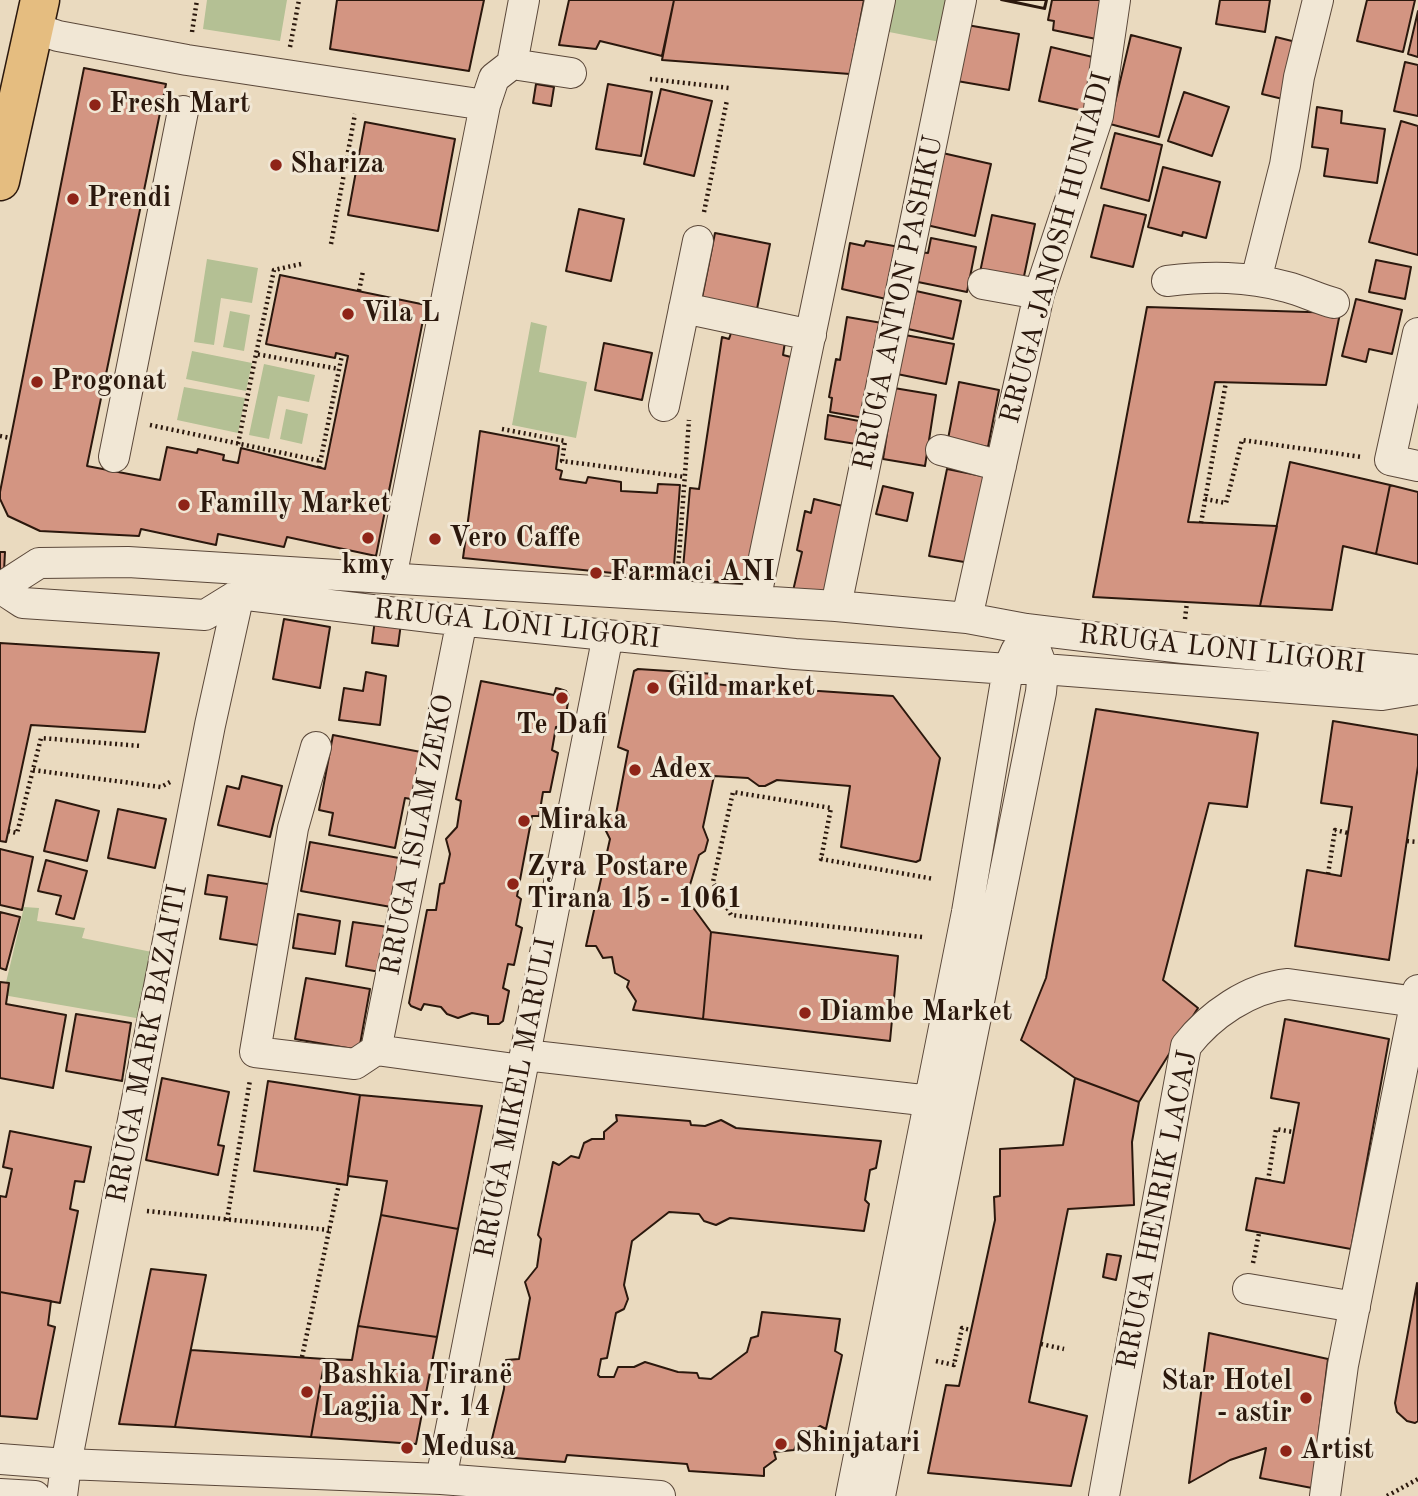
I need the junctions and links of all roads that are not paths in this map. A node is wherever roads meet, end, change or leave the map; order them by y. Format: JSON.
{"nodes":[{"id":1,"x":524,"y":0,"type":"edge"},
{"id":2,"x":880,"y":0,"type":"edge"},
{"id":3,"x":961,"y":0,"type":"edge"},
{"id":4,"x":1115,"y":0,"type":"edge"},
{"id":5,"x":1318,"y":0,"type":"edge"},
{"id":6,"x":37,"y":14,"type":"edge"},
{"id":7,"x":512,"y":64,"type":"junction"},
{"id":8,"x":571,"y":73,"type":"dead end"},
{"id":9,"x":485,"y":105,"type":"junction"},
{"id":10,"x":183,"y":111,"type":"dead end"},
{"id":11,"x":0,"y":181,"type":"edge"},
{"id":12,"x":698,"y":241,"type":"road end"},
{"id":13,"x":1256,"y":280,"type":"junction"},
{"id":14,"x":1167,"y":281,"type":"dead end"},
{"id":15,"x":983,"y":284,"type":"dead end"},
{"id":16,"x":1039,"y":294,"type":"junction"},
{"id":17,"x":1334,"y":303,"type":"dead end"},
{"id":18,"x":684,"y":308,"type":"junction"},
{"id":19,"x":1418,"y":333,"type":"edge"},
{"id":20,"x":811,"y":335,"type":"junction"},
{"id":21,"x":677,"y":410,"type":"road end"},
{"id":22,"x":941,"y":450,"type":"dead end"},
{"id":23,"x":114,"y":457,"type":"dead end"},
{"id":24,"x":1404,"y":463,"type":"edge"},
{"id":25,"x":1001,"y":466,"type":"junction"},
{"id":26,"x":391,"y":578,"type":"junction"},
{"id":27,"x":0,"y":588,"type":"edge"},
{"id":28,"x":239,"y":594,"type":"junction"},
{"id":29,"x":755,"y":601,"type":"junction"},
{"id":30,"x":836,"y":606,"type":"junction"},
{"id":31,"x":967,"y":618,"type":"junction"},
{"id":32,"x":462,"y":620,"type":"junction"},
{"id":33,"x":1026,"y":629,"type":"junction"},
{"id":34,"x":608,"y":635,"type":"junction"},
{"id":35,"x":1008,"y":669,"type":"junction"},
{"id":36,"x":1043,"y":670,"type":"junction"},
{"id":37,"x":1418,"y":670,"type":"edge"},
{"id":38,"x":1418,"y":689,"type":"edge"},
{"id":39,"x":316,"y":747,"type":"dead end"},
{"id":40,"x":1417,"y":996,"type":"edge"},
{"id":41,"x":376,"y":1050,"type":"junction"},
{"id":42,"x":1412,"y":1051,"type":"edge"},
{"id":43,"x":523,"y":1062,"type":"junction"},
{"id":44,"x":931,"y":1101,"type":"junction"},
{"id":45,"x":1248,"y":1289,"type":"dead end"},
{"id":46,"x":1355,"y":1307,"type":"junction"},
{"id":47,"x":0,"y":1459,"type":"edge"},
{"id":48,"x":66,"y":1464,"type":"junction"},
{"id":49,"x":441,"y":1479,"type":"junction"},
{"id":50,"x":0,"y":1494,"type":"edge"},
{"id":51,"x":35,"y":1496,"type":"edge"},
{"id":52,"x":62,"y":1496,"type":"edge"},
{"id":53,"x":660,"y":1496,"type":"edge"},
{"id":54,"x":851,"y":1496,"type":"edge"},
{"id":55,"x":880,"y":1496,"type":"edge"},
{"id":56,"x":1104,"y":1496,"type":"edge"},
{"id":57,"x":1325,"y":1496,"type":"edge"}],
"edges":[{"from":1,"to":7,"type":"street"},
{"from":2,"to":20,"type":"street"},
{"from":3,"to":30,"type":"street","name":"RRUGA ANTON PASHKU"},
{"from":4,"to":16,"type":"street","name":"RRUGA JANOSH HUNIADI"},
{"from":5,"to":13,"type":"street"},
{"from":6,"to":9,"type":"street"},
{"from":6,"to":11,"type":"main road"},
{"from":7,"to":8,"type":"street"},
{"from":7,"to":9,"type":"street"},
{"from":9,"to":26,"type":"street"},
{"from":10,"to":23,"type":"street"},
{"from":12,"to":18,"type":"street"},
{"from":13,"to":14,"type":"street"},
{"from":13,"to":17,"type":"street"},
{"from":15,"to":16,"type":"street"},
{"from":16,"to":25,"type":"street","name":"RRUGA JANOSH HUNIADI"},
{"from":18,"to":20,"type":"street"},
{"from":18,"to":21,"type":"street"},
{"from":19,"to":24,"type":"street"},
{"from":20,"to":29,"type":"street"},
{"from":22,"to":25,"type":"street"},
{"from":25,"to":31,"type":"street","name":"RRUGA JANOSH HUNIADI"},
{"from":26,"to":27,"type":"street","name":"RRUGA LONI LIGORI"},
{"from":26,"to":29,"type":"street","name":"RRUGA LONI LIGORI"},
{"from":27,"to":28,"type":"street","name":"RRUGA LONI LIGORI"},
{"from":28,"to":32,"type":"street","name":"RRUGA LONI LIGORI"},
{"from":28,"to":48,"type":"street","name":"RRUGA MARK BAZAITI"},
{"from":29,"to":30,"type":"street","name":"RRUGA LONI LIGORI"},
{"from":30,"to":31,"type":"street","name":"RRUGA LONI LIGORI"},
{"from":31,"to":33,"type":"street","name":"RRUGA LONI LIGORI"},
{"from":32,"to":34,"type":"street","name":"RRUGA LONI LIGORI"},
{"from":32,"to":41,"type":"street","name":"RRUGA ISLAM ZEKO"},
{"from":33,"to":35,"type":"street"},
{"from":33,"to":36,"type":"street","name":"RRUGA LONI LIGORI"},
{"from":33,"to":37,"type":"street","name":"RRUGA LONI LIGORI"},
{"from":34,"to":35,"type":"street","name":"RRUGA LONI LIGORI"},
{"from":34,"to":43,"type":"street","name":"RRUGA MIKEL MARULI"},
{"from":35,"to":36,"type":"street","name":"RRUGA LONI LIGORI"},
{"from":35,"to":44,"type":"street"},
{"from":36,"to":38,"type":"street","name":"RRUGA LONI LIGORI"},
{"from":36,"to":55,"type":"street","name":"RRUGA LONI LIGORI"},
{"from":39,"to":41,"type":"street"},
{"from":40,"to":42,"type":"street","name":"RRUGA HENRIK LACAJ"},
{"from":40,"to":56,"type":"street","name":"RRUGA HENRIK LACAJ"},
{"from":41,"to":43,"type":"street"},
{"from":42,"to":46,"type":"street","name":"RRUGA HENRIK LACAJ"},
{"from":43,"to":44,"type":"street"},
{"from":43,"to":49,"type":"street","name":"RRUGA MIKEL MARULI"},
{"from":44,"to":54,"type":"street"},
{"from":45,"to":46,"type":"street"},
{"from":46,"to":57,"type":"street","name":"RRUGA HENRIK LACAJ"},
{"from":47,"to":48,"type":"street"},
{"from":48,"to":49,"type":"street"},
{"from":48,"to":52,"type":"street","name":"RRUGA MARK BAZAITI"},
{"from":49,"to":53,"type":"street"},
{"from":50,"to":51,"type":"street"}]}
